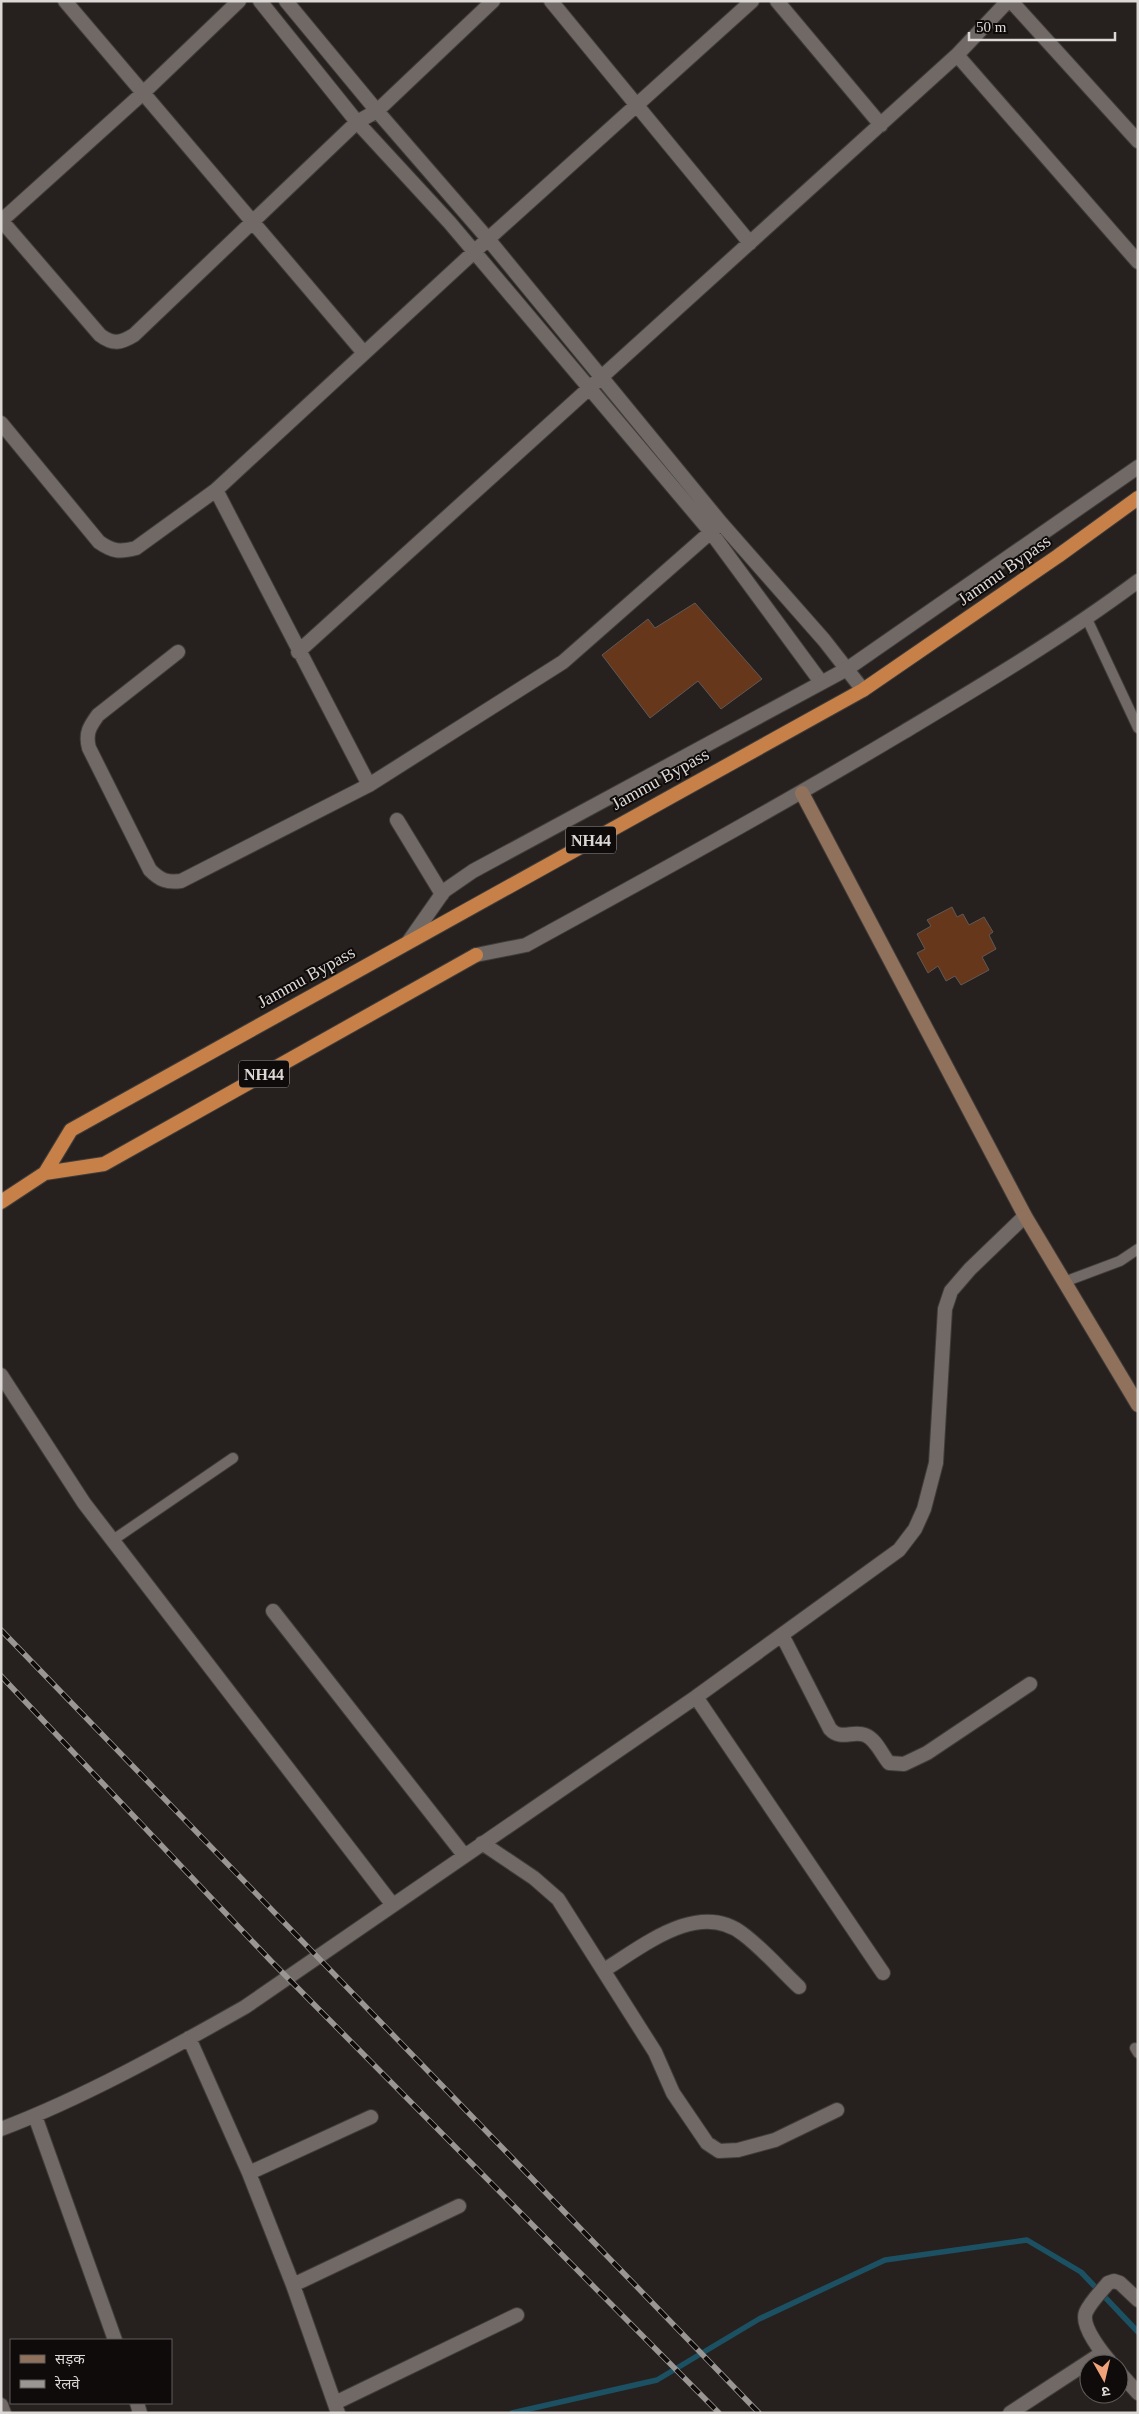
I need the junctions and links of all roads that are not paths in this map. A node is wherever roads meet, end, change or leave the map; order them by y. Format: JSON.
{"nodes":[{"id":1,"x":65,"y":1,"type":"edge"},
{"id":2,"x":239,"y":1,"type":"edge"},
{"id":3,"x":260,"y":1,"type":"edge"},
{"id":4,"x":286,"y":1,"type":"edge"},
{"id":5,"x":493,"y":1,"type":"edge"},
{"id":6,"x":551,"y":1,"type":"edge"},
{"id":7,"x":752,"y":1,"type":"edge"},
{"id":8,"x":777,"y":1,"type":"edge"},
{"id":9,"x":1010,"y":1,"type":"edge"},
{"id":10,"x":957,"y":55,"type":"junction"},
{"id":11,"x":143,"y":93,"type":"junction"},
{"id":12,"x":636,"y":105,"type":"junction"},
{"id":13,"x":377,"y":111,"type":"junction"},
{"id":14,"x":357,"y":122,"type":"junction"},
{"id":15,"x":880,"y":125,"type":"junction"},
{"id":16,"x":1138,"y":141,"type":"edge"},
{"id":17,"x":1,"y":220,"type":"edge"},
{"id":18,"x":253,"y":223,"type":"junction"},
{"id":19,"x":488,"y":238,"type":"junction"},
{"id":20,"x":750,"y":243,"type":"junction"},
{"id":21,"x":474,"y":252,"type":"junction"},
{"id":22,"x":1138,"y":262,"type":"edge"},
{"id":23,"x":364,"y":353,"type":"junction"},
{"id":24,"x":602,"y":377,"type":"junction"},
{"id":25,"x":589,"y":389,"type":"junction"},
{"id":26,"x":1,"y":423,"type":"edge"},
{"id":27,"x":1138,"y":467,"type":"edge"},
{"id":28,"x":216,"y":490,"type":"junction"},
{"id":29,"x":1138,"y":498,"type":"edge"},
{"id":30,"x":721,"y":523,"type":"junction"},
{"id":31,"x":710,"y":531,"type":"junction"},
{"id":32,"x":1138,"y":581,"type":"edge"},
{"id":33,"x":1087,"y":619,"type":"junction"},
{"id":34,"x":178,"y":652,"type":"dead end"},
{"id":35,"x":298,"y":652,"type":"junction"},
{"id":36,"x":847,"y":669,"type":"junction"},
{"id":37,"x":822,"y":682,"type":"junction"},
{"id":38,"x":862,"y":690,"type":"junction"},
{"id":39,"x":1138,"y":728,"type":"edge"},
{"id":40,"x":369,"y":786,"type":"junction"},
{"id":41,"x":802,"y":793,"type":"junction"},
{"id":42,"x":397,"y":820,"type":"dead end"},
{"id":43,"x":442,"y":894,"type":"junction"},
{"id":44,"x":409,"y":941,"type":"junction"},
{"id":45,"x":476,"y":955,"type":"joint"},
{"id":46,"x":45,"y":1173,"type":"junction"},
{"id":47,"x":1,"y":1202,"type":"edge"},
{"id":48,"x":1025,"y":1216,"type":"junction"},
{"id":49,"x":1138,"y":1249,"type":"edge"},
{"id":50,"x":1064,"y":1282,"type":"junction"},
{"id":51,"x":1,"y":1375,"type":"edge"},
{"id":52,"x":1138,"y":1405,"type":"edge"},
{"id":53,"x":233,"y":1458,"type":"dead end"},
{"id":54,"x":113,"y":1540,"type":"junction"},
{"id":55,"x":273,"y":1611,"type":"dead end"},
{"id":56,"x":782,"y":1635,"type":"junction"},
{"id":57,"x":1030,"y":1684,"type":"dead end"},
{"id":58,"x":696,"y":1697,"type":"junction"},
{"id":59,"x":482,"y":1843,"type":"junction"},
{"id":60,"x":464,"y":1855,"type":"junction"},
{"id":61,"x":392,"y":1904,"type":"junction"},
{"id":62,"x":604,"y":1970,"type":"junction"},
{"id":63,"x":883,"y":1973,"type":"dead end"},
{"id":64,"x":798,"y":1987,"type":"dead end"},
{"id":65,"x":189,"y":2038,"type":"junction"},
{"id":66,"x":837,"y":2110,"type":"dead end"},
{"id":67,"x":35,"y":2116,"type":"junction"},
{"id":68,"x":371,"y":2117,"type":"dead end"},
{"id":69,"x":1,"y":2129,"type":"edge"},
{"id":70,"x":249,"y":2173,"type":"junction"},
{"id":71,"x":459,"y":2206,"type":"dead end"},
{"id":72,"x":294,"y":2285,"type":"junction"},
{"id":73,"x":1138,"y":2300,"type":"edge"},
{"id":74,"x":517,"y":2315,"type":"dead end"},
{"id":75,"x":115,"y":2339,"type":"edge"},
{"id":76,"x":1102,"y":2353,"type":"joint"},
{"id":77,"x":1129,"y":2383,"type":"edge"},
{"id":78,"x":1138,"y":2393,"type":"edge"},
{"id":79,"x":1,"y":2405,"type":"edge"},
{"id":80,"x":337,"y":2408,"type":"edge"},
{"id":81,"x":4,"y":2413,"type":"edge"},
{"id":82,"x":1010,"y":2413,"type":"edge"}],
"edges":[{"from":1,"to":11,"type":"street"},
{"from":2,"to":11,"type":"street"},
{"from":3,"to":14,"type":"street"},
{"from":4,"to":13,"type":"street"},
{"from":5,"to":13,"type":"street"},
{"from":6,"to":12,"type":"street"},
{"from":7,"to":12,"type":"street"},
{"from":8,"to":15,"type":"street"},
{"from":9,"to":10,"type":"street"},
{"from":9,"to":16,"type":"street"},
{"from":10,"to":15,"type":"street"},
{"from":10,"to":22,"type":"street"},
{"from":11,"to":17,"type":"street"},
{"from":11,"to":18,"type":"street"},
{"from":12,"to":19,"type":"street"},
{"from":12,"to":20,"type":"street"},
{"from":13,"to":14,"type":"street"},
{"from":13,"to":19,"type":"street"},
{"from":14,"to":18,"type":"street"},
{"from":14,"to":21,"type":"street"},
{"from":15,"to":20,"type":"street"},
{"from":17,"to":18,"type":"street"},
{"from":18,"to":23,"type":"street"},
{"from":19,"to":21,"type":"street"},
{"from":19,"to":24,"type":"street"},
{"from":20,"to":24,"type":"street"},
{"from":21,"to":23,"type":"street"},
{"from":21,"to":25,"type":"street"},
{"from":23,"to":28,"type":"street"},
{"from":24,"to":25,"type":"street"},
{"from":24,"to":30,"type":"street"},
{"from":25,"to":31,"type":"street"},
{"from":25,"to":35,"type":"street"},
{"from":26,"to":28,"type":"street"},
{"from":27,"to":36,"type":"street"},
{"from":28,"to":35,"type":"street"},
{"from":29,"to":38,"type":"highway","name":"Jammu Bypass","number":"NH44"},
{"from":30,"to":31,"type":"street"},
{"from":30,"to":36,"type":"street"},
{"from":31,"to":37,"type":"street"},
{"from":31,"to":40,"type":"street"},
{"from":32,"to":33,"type":"street"},
{"from":33,"to":39,"type":"lane"},
{"from":33,"to":41,"type":"street"},
{"from":34,"to":40,"type":"street"},
{"from":35,"to":40,"type":"street"},
{"from":36,"to":37,"type":"street"},
{"from":36,"to":38,"type":"street"},
{"from":37,"to":43,"type":"street"},
{"from":38,"to":44,"type":"highway","name":"Jammu Bypass","number":"NH44"},
{"from":41,"to":45,"type":"street"},
{"from":41,"to":48,"type":"main road"},
{"from":42,"to":43,"type":"street"},
{"from":43,"to":44,"type":"street"},
{"from":44,"to":46,"type":"highway","name":"Jammu Bypass","number":"NH44"},
{"from":45,"to":46,"type":"highway","name":"Jammu Bypass","number":"NH44"},
{"from":46,"to":47,"type":"highway","name":"Jammu Bypass","number":"NH44"},
{"from":48,"to":50,"type":"main road"},
{"from":48,"to":56,"type":"street"},
{"from":49,"to":50,"type":"lane"},
{"from":50,"to":52,"type":"main road"},
{"from":51,"to":54,"type":"street"},
{"from":53,"to":54,"type":"lane"},
{"from":54,"to":61,"type":"street"},
{"from":55,"to":60,"type":"street"},
{"from":56,"to":57,"type":"street"},
{"from":56,"to":58,"type":"street"},
{"from":58,"to":59,"type":"street"},
{"from":58,"to":63,"type":"street"},
{"from":59,"to":60,"type":"street"},
{"from":59,"to":62,"type":"street"},
{"from":60,"to":61,"type":"street"},
{"from":61,"to":65,"type":"street"},
{"from":62,"to":64,"type":"street"},
{"from":62,"to":66,"type":"street"},
{"from":65,"to":67,"type":"street"},
{"from":65,"to":70,"type":"street"},
{"from":67,"to":69,"type":"street"},
{"from":67,"to":75,"type":"street"},
{"from":68,"to":70,"type":"street"},
{"from":70,"to":72,"type":"street"},
{"from":71,"to":72,"type":"street"},
{"from":72,"to":80,"type":"street"},
{"from":73,"to":76,"type":"street"},
{"from":74,"to":80,"type":"street"},
{"from":76,"to":82,"type":"street"},
{"from":77,"to":78,"type":"street"},
{"from":79,"to":81,"type":"street"}]}
